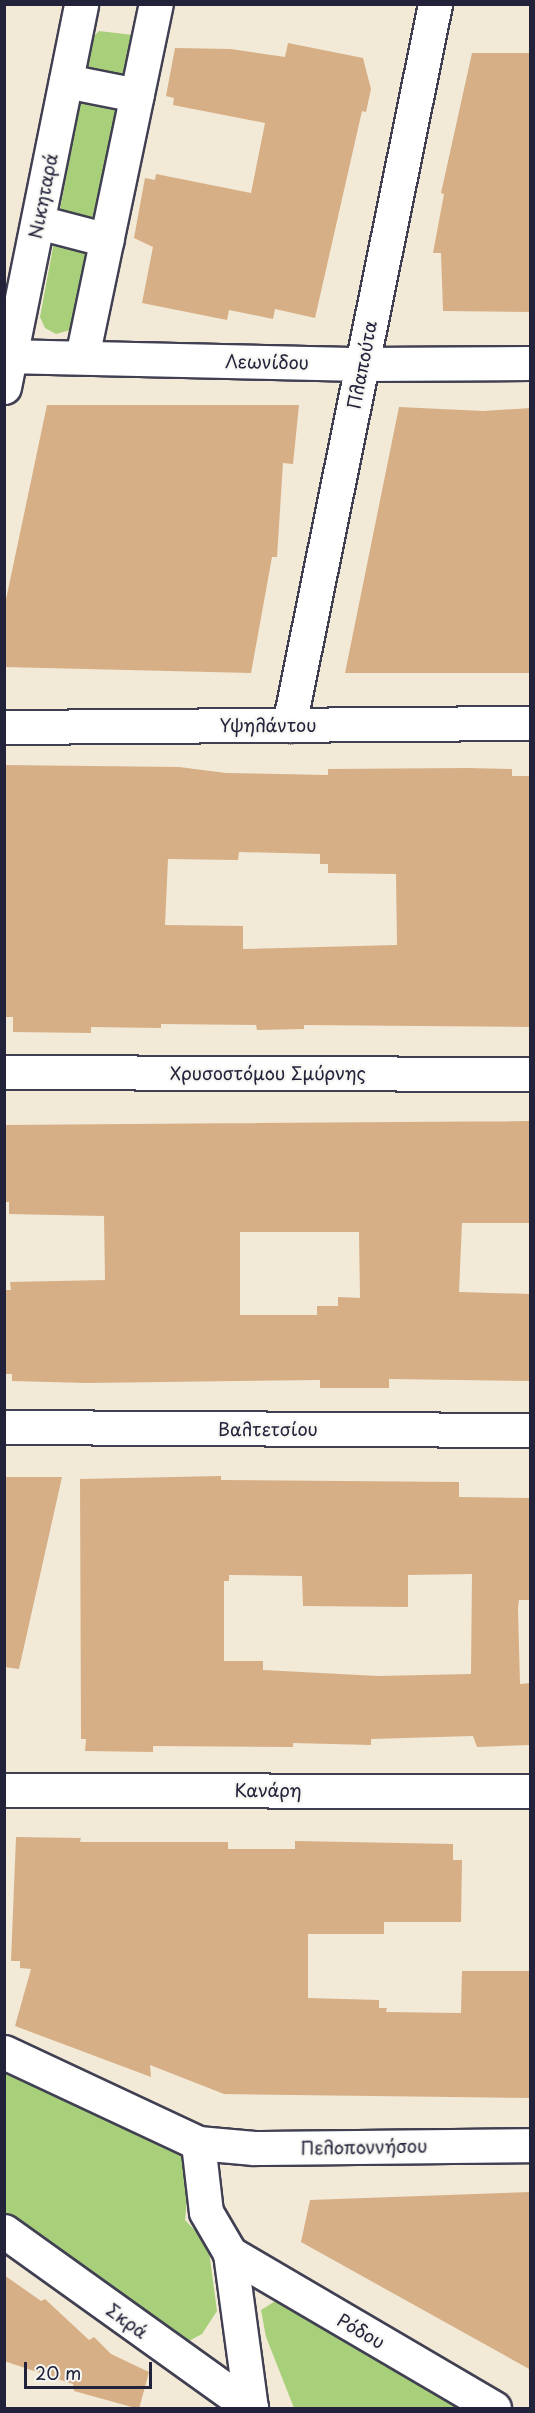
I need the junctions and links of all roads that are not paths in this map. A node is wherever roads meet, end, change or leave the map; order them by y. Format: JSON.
{"nodes":[{"id":1,"x":81,"y":4,"type":"edge"},
{"id":2,"x":156,"y":4,"type":"edge"},
{"id":3,"x":435,"y":4,"type":"edge"},
{"id":4,"x":66,"y":81,"type":"junction"},
{"id":5,"x":137,"y":95,"type":"junction"},
{"id":6,"x":38,"y":222,"type":"junction"},
{"id":7,"x":107,"y":240,"type":"junction"},
{"id":8,"x":82,"y":357,"type":"junction"},
{"id":9,"x":531,"y":363,"type":"edge"},
{"id":10,"x":362,"y":364,"type":"junction"},
{"id":11,"x":7,"y":366,"type":"edge"},
{"id":12,"x":531,"y":723,"type":"edge"},
{"id":13,"x":290,"y":725,"type":"junction"},
{"id":14,"x":4,"y":727,"type":"edge"},
{"id":15,"x":4,"y":1072,"type":"edge"},
{"id":16,"x":531,"y":1074,"type":"edge"},
{"id":17,"x":4,"y":1427,"type":"edge"},
{"id":18,"x":531,"y":1430,"type":"edge"},
{"id":19,"x":4,"y":1790,"type":"edge"},
{"id":20,"x":531,"y":1791,"type":"edge"},
{"id":21,"x":4,"y":2052,"type":"edge"},
{"id":22,"x":198,"y":2143,"type":"junction"},
{"id":23,"x":531,"y":2145,"type":"edge"},
{"id":24,"x":4,"y":2231,"type":"edge"},
{"id":25,"x":230,"y":2253,"type":"junction"},
{"id":26,"x":251,"y":2409,"type":"edge"},
{"id":27,"x":494,"y":2409,"type":"edge"}],
"edges":[{"from":1,"to":4,"type":"street","name":"Νικηταρά"},
{"from":2,"to":5,"type":"street"},
{"from":3,"to":10,"type":"street","name":"Πλαπούτα"},
{"from":4,"to":5,"type":"street"},
{"from":4,"to":6,"type":"street","name":"Νικηταρά"},
{"from":5,"to":7,"type":"street"},
{"from":6,"to":7,"type":"street"},
{"from":6,"to":11,"type":"street","name":"Νικηταρά"},
{"from":7,"to":8,"type":"street"},
{"from":8,"to":10,"type":"street","name":"Λεωνίδου"},
{"from":8,"to":11,"type":"street","name":"Λεωνίδου"},
{"from":9,"to":10,"type":"street","name":"Λεωνίδου"},
{"from":10,"to":13,"type":"street","name":"Πλαπούτα"},
{"from":12,"to":13,"type":"street","name":"Υψηλάντου"},
{"from":13,"to":14,"type":"street","name":"Υψηλάντου"},
{"from":15,"to":16,"type":"street","name":"Χρυσοστόμου Σμύρνης"},
{"from":17,"to":18,"type":"street","name":"Βαλτετσίου"},
{"from":19,"to":20,"type":"street","name":"Κανάρη"},
{"from":21,"to":22,"type":"street"},
{"from":22,"to":23,"type":"street","name":"Πελοποννήσου"},
{"from":22,"to":25,"type":"street"},
{"from":24,"to":26,"type":"street","name":"Σκρά"},
{"from":25,"to":26,"type":"street"},
{"from":25,"to":27,"type":"street","name":"Ρόδου"}]}
